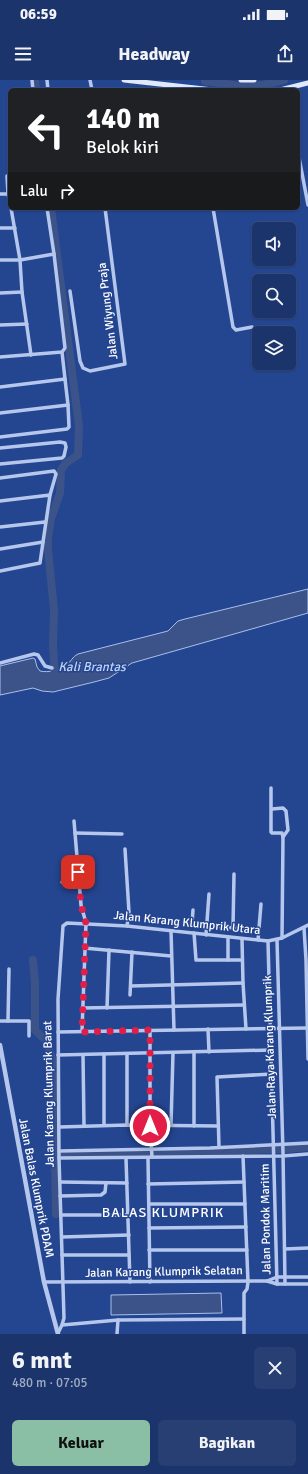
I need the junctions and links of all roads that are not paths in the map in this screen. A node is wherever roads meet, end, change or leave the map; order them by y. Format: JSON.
{"nodes":[{"id":1,"x":124,"y":80,"type":"edge"},
{"id":2,"x":241,"y":80,"type":"edge"},
{"id":3,"x":254,"y":80,"type":"edge"},
{"id":4,"x":148,"y":82,"type":"edge"},
{"id":5,"x":308,"y":83,"type":"edge"},
{"id":6,"x":187,"y":88,"type":"edge"},
{"id":7,"x":290,"y":88,"type":"edge"},
{"id":8,"x":300,"y":163,"type":"edge"},
{"id":9,"x":8,"y":176,"type":"dead end"},
{"id":10,"x":0,"y":194,"type":"edge"},
{"id":11,"x":8,"y":194,"type":"joint"},
{"id":12,"x":308,"y":205,"type":"edge"},
{"id":13,"x":11,"y":210,"type":"edge"},
{"id":14,"x":47,"y":210,"type":"edge"},
{"id":15,"x":105,"y":210,"type":"edge"},
{"id":16,"x":213,"y":210,"type":"edge"},
{"id":17,"x":0,"y":228,"type":"edge"},
{"id":18,"x":15,"y":228,"type":"junction"},
{"id":19,"x":54,"y":254,"type":"junction"},
{"id":20,"x":0,"y":260,"type":"edge"},
{"id":21,"x":20,"y":260,"type":"junction"},
{"id":22,"x":70,"y":291,"type":"dead end"},
{"id":23,"x":22,"y":292,"type":"junction"},
{"id":24,"x":0,"y":293,"type":"edge"},
{"id":25,"x":26,"y":324,"type":"junction"},
{"id":26,"x":0,"y":325,"type":"edge"},
{"id":27,"x":252,"y":328,"type":"dead end"},
{"id":28,"x":62,"y":352,"type":"junction"},
{"id":29,"x":31,"y":355,"type":"junction"},
{"id":30,"x":0,"y":357,"type":"edge"},
{"id":31,"x":65,"y":379,"type":"junction"},
{"id":32,"x":0,"y":386,"type":"edge"},
{"id":33,"x":68,"y":405,"type":"junction"},
{"id":34,"x":0,"y":413,"type":"edge"},
{"id":35,"x":0,"y":437,"type":"edge"},
{"id":36,"x":0,"y":448,"type":"edge"},
{"id":37,"x":0,"y":464,"type":"edge"},
{"id":38,"x":0,"y":478,"type":"edge"},
{"id":39,"x":50,"y":495,"type":"junction"},
{"id":40,"x":0,"y":501,"type":"edge"},
{"id":41,"x":45,"y":522,"type":"junction"},
{"id":42,"x":0,"y":527,"type":"edge"},
{"id":43,"x":42,"y":542,"type":"junction"},
{"id":44,"x":0,"y":549,"type":"edge"},
{"id":45,"x":0,"y":571,"type":"edge"},
{"id":46,"x":0,"y":663,"type":"edge"},
{"id":47,"x":52,"y":668,"type":"dead end"},
{"id":48,"x":271,"y":788,"type":"dead end"},
{"id":49,"x":272,"y":809,"type":"junction"},
{"id":50,"x":74,"y":821,"type":"dead end"},
{"id":51,"x":75,"y":833,"type":"junction"},
{"id":52,"x":122,"y":834,"type":"dead end"},
{"id":53,"x":283,"y":837,"type":"junction"},
{"id":54,"x":125,"y":849,"type":"dead end"},
{"id":55,"x":234,"y":874,"type":"dead end"},
{"id":56,"x":62,"y":882,"type":"dead end"},
{"id":57,"x":79,"y":883,"type":"junction"},
{"id":58,"x":209,"y":894,"type":"dead end"},
{"id":59,"x":261,"y":904,"type":"dead end"},
{"id":60,"x":193,"y":910,"type":"dead end"},
{"id":61,"x":86,"y":923,"type":"junction"},
{"id":62,"x":127,"y":924,"type":"junction"},
{"id":63,"x":308,"y":925,"type":"edge"},
{"id":64,"x":63,"y":926,"type":"joint"},
{"id":65,"x":233,"y":927,"type":"junction"},
{"id":66,"x":304,"y":928,"type":"junction"},
{"id":67,"x":246,"y":929,"type":"dead end"},
{"id":68,"x":206,"y":930,"type":"junction"},
{"id":69,"x":172,"y":931,"type":"junction"},
{"id":70,"x":194,"y":933,"type":"junction"},
{"id":71,"x":282,"y":936,"type":"junction"},
{"id":72,"x":228,"y":937,"type":"junction"},
{"id":73,"x":242,"y":939,"type":"junction"},
{"id":74,"x":258,"y":940,"type":"junction"},
{"id":75,"x":277,"y":940,"type":"junction"},
{"id":76,"x":268,"y":941,"type":"junction"},
{"id":77,"x":84,"y":948,"type":"junction"},
{"id":78,"x":109,"y":950,"type":"junction"},
{"id":79,"x":132,"y":952,"type":"junction"},
{"id":80,"x":171,"y":956,"type":"junction"},
{"id":81,"x":228,"y":960,"type":"junction"},
{"id":82,"x":242,"y":960,"type":"junction"},
{"id":83,"x":307,"y":960,"type":"edge"},
{"id":84,"x":9,"y":969,"type":"dead end"},
{"id":85,"x":307,"y":981,"type":"edge"},
{"id":86,"x":243,"y":983,"type":"junction"},
{"id":87,"x":172,"y":985,"type":"junction"},
{"id":88,"x":131,"y":986,"type":"junction"},
{"id":89,"x":130,"y":995,"type":"dead end"},
{"id":90,"x":307,"y":1002,"type":"edge"},
{"id":91,"x":244,"y":1005,"type":"junction"},
{"id":92,"x":174,"y":1007,"type":"junction"},
{"id":93,"x":82,"y":1008,"type":"junction"},
{"id":94,"x":107,"y":1008,"type":"junction"},
{"id":95,"x":0,"y":1021,"type":"edge"},
{"id":96,"x":8,"y":1021,"type":"junction"},
{"id":97,"x":279,"y":1028,"type":"junction"},
{"id":98,"x":307,"y":1028,"type":"edge"},
{"id":99,"x":208,"y":1029,"type":"junction"},
{"id":100,"x":246,"y":1029,"type":"junction"},
{"id":101,"x":271,"y":1029,"type":"junction"},
{"id":102,"x":150,"y":1030,"type":"junction"},
{"id":103,"x":174,"y":1030,"type":"junction"},
{"id":104,"x":58,"y":1032,"type":"junction"},
{"id":105,"x":82,"y":1032,"type":"junction"},
{"id":106,"x":29,"y":1036,"type":"dead end"},
{"id":107,"x":0,"y":1045,"type":"edge"},
{"id":108,"x":271,"y":1050,"type":"junction"},
{"id":109,"x":194,"y":1052,"type":"junction"},
{"id":110,"x":209,"y":1052,"type":"junction"},
{"id":111,"x":150,"y":1053,"type":"junction"},
{"id":112,"x":173,"y":1053,"type":"junction"},
{"id":113,"x":104,"y":1054,"type":"junction"},
{"id":114,"x":127,"y":1054,"type":"junction"},
{"id":115,"x":308,"y":1054,"type":"edge"},
{"id":116,"x":58,"y":1055,"type":"junction"},
{"id":117,"x":83,"y":1055,"type":"junction"},
{"id":118,"x":308,"y":1059,"type":"edge"},
{"id":119,"x":272,"y":1074,"type":"junction"},
{"id":120,"x":104,"y":1125,"type":"junction"},
{"id":121,"x":127,"y":1125,"type":"junction"},
{"id":122,"x":171,"y":1125,"type":"junction"},
{"id":123,"x":84,"y":1126,"type":"junction"},
{"id":124,"x":150,"y":1126,"type":"junction"},
{"id":125,"x":194,"y":1126,"type":"junction"},
{"id":126,"x":218,"y":1126,"type":"junction"},
{"id":127,"x":60,"y":1127,"type":"junction"},
{"id":128,"x":308,"y":1143,"type":"edge"},
{"id":129,"x":274,"y":1146,"type":"junction"},
{"id":130,"x":283,"y":1146,"type":"junction"},
{"id":131,"x":219,"y":1147,"type":"junction"},
{"id":132,"x":151,"y":1154,"type":"junction"},
{"id":133,"x":308,"y":1154,"type":"edge"},
{"id":134,"x":59,"y":1155,"type":"junction"},
{"id":135,"x":274,"y":1155,"type":"junction"},
{"id":136,"x":283,"y":1155,"type":"junction"},
{"id":137,"x":243,"y":1156,"type":"junction"},
{"id":138,"x":126,"y":1158,"type":"junction"},
{"id":139,"x":60,"y":1182,"type":"junction"},
{"id":140,"x":244,"y":1182,"type":"junction"},
{"id":141,"x":106,"y":1183,"type":"junction"},
{"id":142,"x":127,"y":1183,"type":"junction"},
{"id":143,"x":148,"y":1184,"type":"junction"},
{"id":144,"x":60,"y":1196,"type":"junction"},
{"id":145,"x":149,"y":1204,"type":"junction"},
{"id":146,"x":245,"y":1204,"type":"junction"},
{"id":147,"x":61,"y":1215,"type":"junction"},
{"id":148,"x":128,"y":1215,"type":"junction"},
{"id":149,"x":246,"y":1227,"type":"junction"},
{"id":150,"x":149,"y":1228,"type":"junction"},
{"id":151,"x":62,"y":1236,"type":"junction"},
{"id":152,"x":129,"y":1236,"type":"junction"},
{"id":153,"x":308,"y":1248,"type":"edge"},
{"id":154,"x":285,"y":1249,"type":"junction"},
{"id":155,"x":149,"y":1250,"type":"junction"},
{"id":156,"x":247,"y":1250,"type":"junction"},
{"id":157,"x":62,"y":1255,"type":"junction"},
{"id":158,"x":130,"y":1255,"type":"junction"},
{"id":159,"x":277,"y":1277,"type":"junction"},
{"id":160,"x":285,"y":1277,"type":"junction"},
{"id":161,"x":308,"y":1277,"type":"edge"},
{"id":162,"x":248,"y":1281,"type":"junction"},
{"id":163,"x":267,"y":1281,"type":"junction"},
{"id":164,"x":44,"y":1282,"type":"junction"},
{"id":165,"x":130,"y":1282,"type":"junction"},
{"id":166,"x":150,"y":1282,"type":"junction"},
{"id":167,"x":61,"y":1283,"type":"junction"},
{"id":168,"x":277,"y":1284,"type":"junction"},
{"id":169,"x":285,"y":1284,"type":"junction"},
{"id":170,"x":308,"y":1284,"type":"edge"},
{"id":171,"x":244,"y":1319,"type":"junction"},
{"id":172,"x":118,"y":1321,"type":"junction"},
{"id":173,"x":62,"y":1325,"type":"junction"},
{"id":174,"x":58,"y":1333,"type":"edge"},
{"id":175,"x":117,"y":1334,"type":"edge"},
{"id":176,"x":244,"y":1334,"type":"edge"}],
"edges":[{"from":1,"to":4,"type":"main road"},
{"from":2,"to":3,"type":"main road"},
{"from":4,"to":6,"type":"main road"},
{"from":5,"to":7,"type":"main road"},
{"from":8,"to":12,"type":"street"},
{"from":9,"to":11,"type":"street"},
{"from":10,"to":11,"type":"street"},
{"from":13,"to":18,"type":"street"},
{"from":14,"to":19,"type":"street"},
{"from":15,"to":22,"type":"street","name":"Jalan Wiyung Praja"},
{"from":16,"to":27,"type":"street"},
{"from":17,"to":18,"type":"street"},
{"from":18,"to":21,"type":"street"},
{"from":19,"to":21,"type":"street"},
{"from":19,"to":28,"type":"street"},
{"from":20,"to":21,"type":"street"},
{"from":21,"to":23,"type":"street"},
{"from":23,"to":24,"type":"street"},
{"from":23,"to":25,"type":"street"},
{"from":25,"to":26,"type":"street"},
{"from":25,"to":29,"type":"street"},
{"from":28,"to":29,"type":"street"},
{"from":28,"to":31,"type":"street"},
{"from":29,"to":30,"type":"street"},
{"from":31,"to":32,"type":"street"},
{"from":31,"to":33,"type":"street"},
{"from":33,"to":34,"type":"street"},
{"from":33,"to":35,"type":"street"},
{"from":36,"to":37,"type":"street"},
{"from":38,"to":39,"type":"street"},
{"from":39,"to":40,"type":"street"},
{"from":39,"to":41,"type":"street"},
{"from":41,"to":42,"type":"street"},
{"from":41,"to":43,"type":"street"},
{"from":43,"to":44,"type":"street"},
{"from":43,"to":45,"type":"street"},
{"from":46,"to":47,"type":"street"},
{"from":48,"to":49,"type":"street"},
{"from":49,"to":53,"type":"street"},
{"from":49,"to":53,"type":"street"},
{"from":50,"to":51,"type":"street"},
{"from":51,"to":52,"type":"street"},
{"from":51,"to":57,"type":"street"},
{"from":53,"to":71,"type":"street"},
{"from":54,"to":62,"type":"street"},
{"from":55,"to":65,"type":"street"},
{"from":56,"to":57,"type":"street"},
{"from":57,"to":61,"type":"street"},
{"from":58,"to":68,"type":"street"},
{"from":59,"to":74,"type":"street"},
{"from":60,"to":68,"type":"street"},
{"from":61,"to":62,"type":"street","name":"Jalan Karang Klumprik Utara"},
{"from":61,"to":64,"type":"street","name":"Jalan Karang Klumprik Utara"},
{"from":61,"to":77,"type":"street"},
{"from":62,"to":69,"type":"street","name":"Jalan Karang Klumprik Utara"},
{"from":63,"to":66,"type":"street","name":"Jalan Karang Klumprik Utara"},
{"from":64,"to":104,"type":"street","name":"Jalan Karang Klumprik Barat"},
{"from":65,"to":67,"type":"street"},
{"from":65,"to":68,"type":"street"},
{"from":66,"to":71,"type":"street","name":"Jalan Karang Klumprik Utara"},
{"from":66,"to":83,"type":"street"},
{"from":68,"to":70,"type":"street","name":"Jalan Karang Klumprik Utara"},
{"from":68,"to":72,"type":"street","name":"Jalan Karang Klumprik Utara"},
{"from":69,"to":70,"type":"street","name":"Jalan Karang Klumprik Utara"},
{"from":69,"to":80,"type":"street"},
{"from":70,"to":81,"type":"street"},
{"from":71,"to":75,"type":"street","name":"Jalan Karang Klumprik Utara"},
{"from":72,"to":73,"type":"street","name":"Jalan Karang Klumprik Utara"},
{"from":72,"to":81,"type":"street"},
{"from":73,"to":74,"type":"street","name":"Jalan Karang Klumprik Utara"},
{"from":73,"to":82,"type":"street"},
{"from":74,"to":76,"type":"street","name":"Jalan Karang Klumprik Utara"},
{"from":75,"to":76,"type":"street","name":"Jalan Karang Klumprik Utara"},
{"from":75,"to":97,"type":"street","name":"Jalan Raya Karang Klumprik"},
{"from":76,"to":101,"type":"street","name":"Jalan Raya Karang Klumprik"},
{"from":77,"to":78,"type":"street"},
{"from":77,"to":93,"type":"street"},
{"from":78,"to":79,"type":"street"},
{"from":78,"to":94,"type":"street"},
{"from":79,"to":80,"type":"street"},
{"from":79,"to":88,"type":"street"},
{"from":80,"to":87,"type":"street"},
{"from":81,"to":82,"type":"street"},
{"from":82,"to":86,"type":"street"},
{"from":83,"to":85,"type":"street"},
{"from":84,"to":96,"type":"street"},
{"from":85,"to":90,"type":"street"},
{"from":86,"to":87,"type":"street"},
{"from":86,"to":91,"type":"street"},
{"from":87,"to":88,"type":"street"},
{"from":87,"to":92,"type":"street"},
{"from":88,"to":89,"type":"street"},
{"from":90,"to":98,"type":"street"},
{"from":91,"to":92,"type":"street"},
{"from":91,"to":100,"type":"street"},
{"from":92,"to":94,"type":"street"},
{"from":92,"to":103,"type":"street"},
{"from":93,"to":94,"type":"street"},
{"from":93,"to":105,"type":"street"},
{"from":95,"to":96,"type":"street"},
{"from":96,"to":106,"type":"street"},
{"from":97,"to":98,"type":"street"},
{"from":97,"to":101,"type":"street"},
{"from":97,"to":130,"type":"street","name":"Jalan Raya Karang Klumprik"},
{"from":98,"to":115,"type":"street"},
{"from":99,"to":100,"type":"street"},
{"from":99,"to":103,"type":"street"},
{"from":99,"to":110,"type":"street"},
{"from":100,"to":101,"type":"street"},
{"from":101,"to":108,"type":"street","name":"Jalan Raya Karang Klumprik"},
{"from":102,"to":103,"type":"street"},
{"from":102,"to":105,"type":"street"},
{"from":102,"to":111,"type":"street"},
{"from":104,"to":105,"type":"street"},
{"from":104,"to":116,"type":"street","name":"Jalan Karang Klumprik Barat"},
{"from":107,"to":164,"type":"street","name":"Jalan Balas Klumprik PDAM"},
{"from":108,"to":110,"type":"street"},
{"from":108,"to":119,"type":"street","name":"Jalan Raya Karang Klumprik"},
{"from":109,"to":110,"type":"street"},
{"from":109,"to":112,"type":"street"},
{"from":109,"to":125,"type":"street"},
{"from":111,"to":112,"type":"street"},
{"from":111,"to":114,"type":"street"},
{"from":111,"to":124,"type":"street"},
{"from":112,"to":122,"type":"street"},
{"from":113,"to":114,"type":"street"},
{"from":113,"to":117,"type":"street"},
{"from":113,"to":120,"type":"street"},
{"from":114,"to":121,"type":"street"},
{"from":115,"to":118,"type":"street"},
{"from":116,"to":117,"type":"street"},
{"from":116,"to":127,"type":"street","name":"Jalan Karang Klumprik Barat"},
{"from":117,"to":123,"type":"street"},
{"from":119,"to":126,"type":"street"},
{"from":119,"to":129,"type":"street","name":"Jalan Raya Karang Klumprik"},
{"from":120,"to":121,"type":"street"},
{"from":120,"to":123,"type":"street"},
{"from":121,"to":124,"type":"street"},
{"from":122,"to":124,"type":"street"},
{"from":122,"to":125,"type":"street"},
{"from":123,"to":127,"type":"street"},
{"from":124,"to":132,"type":"street"},
{"from":125,"to":126,"type":"street"},
{"from":126,"to":131,"type":"street"},
{"from":127,"to":134,"type":"street","name":"Jalan Karang Klumprik Barat"},
{"from":128,"to":130,"type":"street"},
{"from":129,"to":130,"type":"street"},
{"from":129,"to":131,"type":"street"},
{"from":129,"to":135,"type":"street","name":"Jalan Raya Karang Klumprik"},
{"from":130,"to":136,"type":"street","name":"Jalan Raya Karang Klumprik"},
{"from":131,"to":132,"type":"street"},
{"from":132,"to":134,"type":"street"},
{"from":132,"to":137,"type":"street"},
{"from":132,"to":138,"type":"street"},
{"from":132,"to":143,"type":"street"},
{"from":133,"to":136,"type":"street"},
{"from":134,"to":138,"type":"street"},
{"from":134,"to":139,"type":"street","name":"Jalan Karang Klumprik Barat"},
{"from":135,"to":136,"type":"street"},
{"from":135,"to":137,"type":"street"},
{"from":135,"to":159,"type":"street","name":"Jalan Pondok Maritim"},
{"from":136,"to":154,"type":"street","name":"Jalan Pondok Maritim"},
{"from":137,"to":140,"type":"street"},
{"from":138,"to":142,"type":"street"},
{"from":139,"to":141,"type":"street"},
{"from":139,"to":144,"type":"street","name":"Jalan Karang Klumprik Barat"},
{"from":140,"to":143,"type":"street"},
{"from":140,"to":146,"type":"street"},
{"from":141,"to":142,"type":"street"},
{"from":141,"to":144,"type":"street"},
{"from":142,"to":148,"type":"street"},
{"from":143,"to":145,"type":"street"},
{"from":144,"to":147,"type":"street","name":"Jalan Karang Klumprik Barat"},
{"from":145,"to":146,"type":"street"},
{"from":145,"to":150,"type":"street"},
{"from":146,"to":149,"type":"street"},
{"from":147,"to":148,"type":"street"},
{"from":147,"to":151,"type":"street","name":"Jalan Karang Klumprik Barat"},
{"from":148,"to":152,"type":"street"},
{"from":149,"to":150,"type":"street"},
{"from":149,"to":156,"type":"street"},
{"from":150,"to":155,"type":"street"},
{"from":151,"to":152,"type":"street"},
{"from":151,"to":157,"type":"street","name":"Jalan Karang Klumprik Barat"},
{"from":152,"to":158,"type":"street"},
{"from":153,"to":154,"type":"street"},
{"from":154,"to":160,"type":"street","name":"Jalan Pondok Maritim"},
{"from":155,"to":156,"type":"street"},
{"from":155,"to":166,"type":"street"},
{"from":156,"to":162,"type":"street"},
{"from":157,"to":158,"type":"street"},
{"from":157,"to":167,"type":"street","name":"Jalan Karang Klumprik Barat"},
{"from":158,"to":165,"type":"street"},
{"from":159,"to":160,"type":"street","name":"Jalan Karang Klumprik Selatan"},
{"from":159,"to":163,"type":"street","name":"Jalan Karang Klumprik Selatan"},
{"from":159,"to":168,"type":"street","name":"Jalan Pondok Maritim"},
{"from":160,"to":161,"type":"street","name":"Jalan Karang Klumprik Selatan"},
{"from":160,"to":169,"type":"street","name":"Jalan Pondok Maritim"},
{"from":162,"to":163,"type":"street","name":"Jalan Karang Klumprik Selatan"},
{"from":162,"to":166,"type":"street","name":"Jalan Karang Klumprik Selatan"},
{"from":162,"to":171,"type":"street"},
{"from":163,"to":168,"type":"street","name":"Jalan Karang Klumprik Selatan"},
{"from":164,"to":167,"type":"street","name":"Jalan Karang Klumprik Selatan"},
{"from":164,"to":174,"type":"street","name":"Jalan Balas Klumprik PDAM"},
{"from":165,"to":166,"type":"street","name":"Jalan Karang Klumprik Selatan"},
{"from":165,"to":167,"type":"street","name":"Jalan Karang Klumprik Selatan"},
{"from":167,"to":173,"type":"street","name":"Jalan Karang Klumprik Barat"},
{"from":168,"to":169,"type":"street","name":"Jalan Karang Klumprik Selatan"},
{"from":169,"to":170,"type":"street","name":"Jalan Karang Klumprik Selatan"},
{"from":171,"to":172,"type":"street"},
{"from":171,"to":176,"type":"street"},
{"from":172,"to":173,"type":"street"},
{"from":172,"to":175,"type":"street"},
{"from":173,"to":174,"type":"street","name":"Jalan Karang Klumprik Barat"}]}
